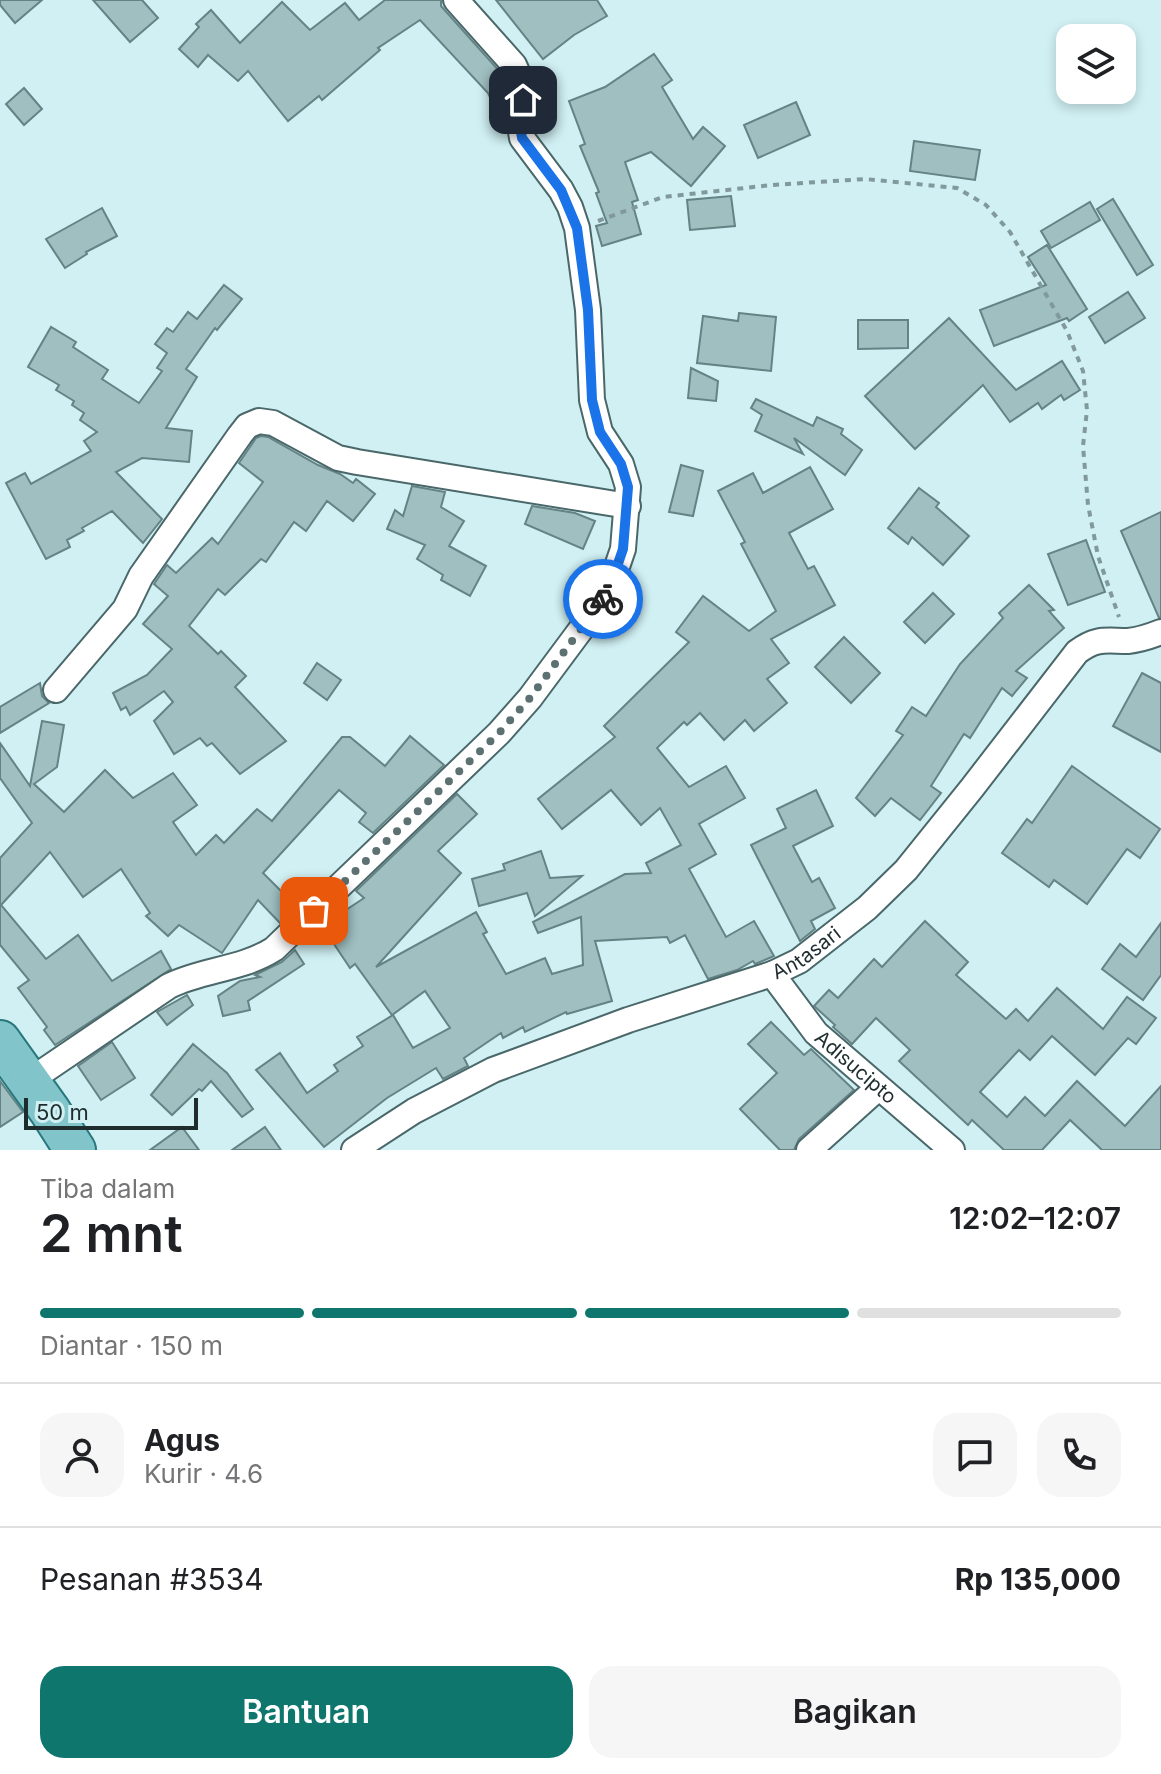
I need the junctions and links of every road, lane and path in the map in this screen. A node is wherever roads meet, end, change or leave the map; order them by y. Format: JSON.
{"nodes":[{"id":1,"x":456,"y":0,"type":"edge"},
{"id":2,"x":577,"y":228,"type":"junction"},
{"id":3,"x":628,"y":506,"type":"junction"},
{"id":4,"x":1161,"y":632,"type":"edge"},
{"id":5,"x":1130,"y":641,"type":"junction"},
{"id":6,"x":56,"y":690,"type":"dead end"},
{"id":7,"x":772,"y":974,"type":"junction"},
{"id":8,"x":0,"y":1041,"type":"edge"},
{"id":9,"x":29,"y":1081,"type":"junction"},
{"id":10,"x":878,"y":1088,"type":"junction"},
{"id":11,"x":75,"y":1150,"type":"edge"},
{"id":12,"x":354,"y":1150,"type":"edge"},
{"id":13,"x":809,"y":1150,"type":"edge"},
{"id":14,"x":952,"y":1150,"type":"edge"}],
"edges":[{"from":1,"to":2,"type":"street"},
{"from":2,"to":3,"type":"street"},
{"from":2,"to":5,"type":"path"},
{"from":3,"to":6,"type":"street"},
{"from":3,"to":9,"type":"street"},
{"from":4,"to":5,"type":"street","name":"Antasari"},
{"from":5,"to":7,"type":"street","name":"Antasari"},
{"from":7,"to":10,"type":"street","name":"Adisucipto"},
{"from":7,"to":12,"type":"street","name":"Antasari"},
{"from":8,"to":9,"type":"main road"},
{"from":9,"to":11,"type":"main road"},
{"from":10,"to":13,"type":"street"},
{"from":10,"to":14,"type":"street","name":"Adisucipto"}]}
